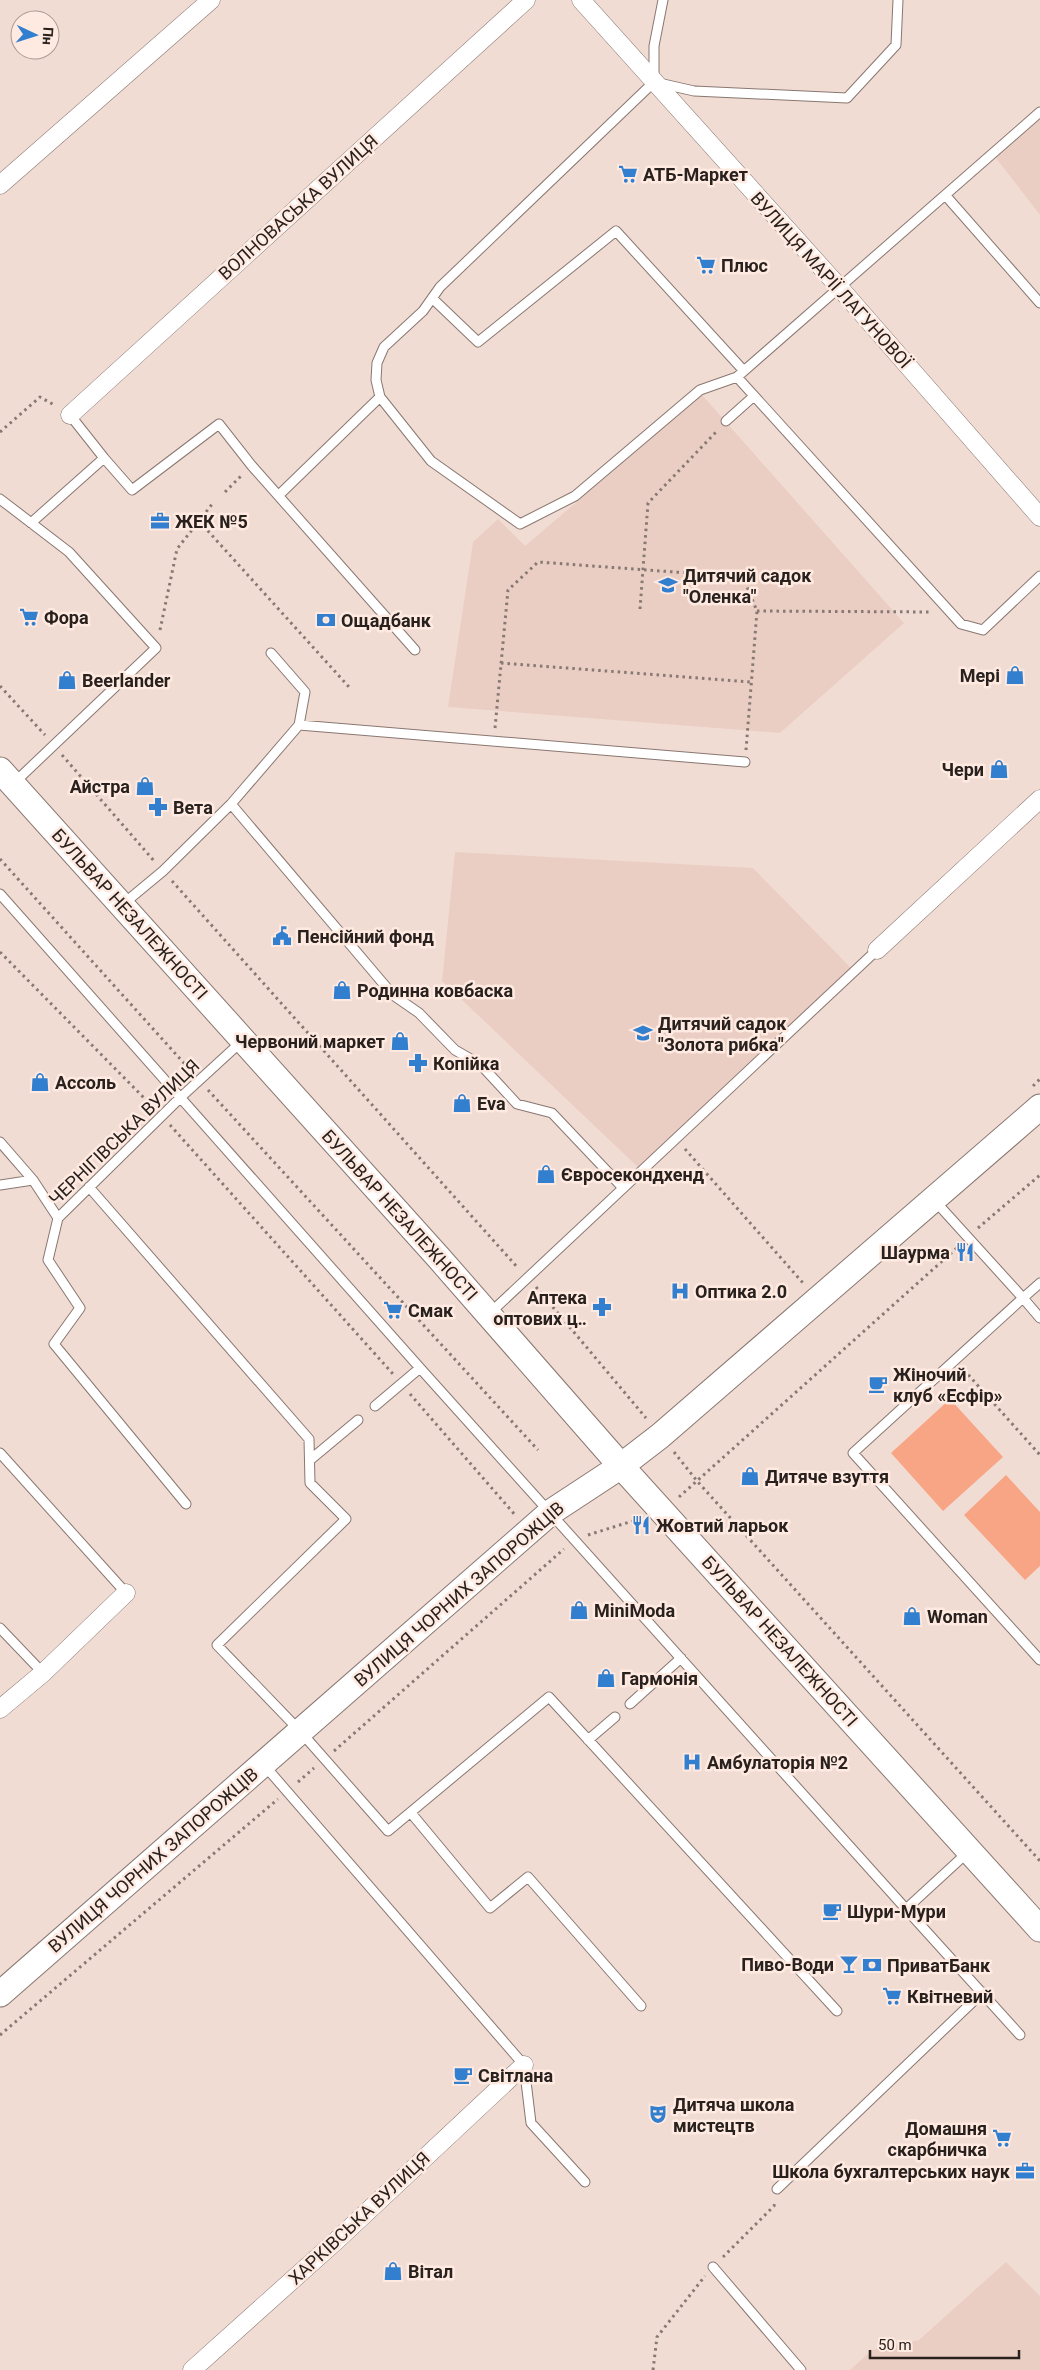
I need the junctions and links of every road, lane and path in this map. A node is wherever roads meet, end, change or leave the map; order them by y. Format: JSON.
{"nodes":[{"id":1,"x":211,"y":0,"type":"edge"},
{"id":2,"x":526,"y":0,"type":"edge"},
{"id":3,"x":581,"y":0,"type":"edge"},
{"id":4,"x":663,"y":0,"type":"edge"},
{"id":5,"x":898,"y":0,"type":"edge"},
{"id":6,"x":654,"y":82,"type":"junction"},
{"id":7,"x":1040,"y":112,"type":"edge"},
{"id":8,"x":0,"y":185,"type":"edge"},
{"id":9,"x":946,"y":196,"type":"junction"},
{"id":10,"x":838,"y":287,"type":"junction"},
{"id":11,"x":432,"y":298,"type":"junction"},
{"id":12,"x":1040,"y":303,"type":"edge"},
{"id":13,"x":741,"y":374,"type":"junction"},
{"id":14,"x":754,"y":396,"type":"junction"},
{"id":15,"x":380,"y":397,"type":"junction"},
{"id":16,"x":70,"y":415,"type":"junction"},
{"id":17,"x":726,"y":421,"type":"joint"},
{"id":18,"x":0,"y":432,"type":"edge"},
{"id":19,"x":104,"y":458,"type":"junction"},
{"id":20,"x":252,"y":466,"type":"junction"},
{"id":21,"x":225,"y":492,"type":"dead end"},
{"id":22,"x":279,"y":495,"type":"junction"},
{"id":23,"x":0,"y":499,"type":"edge"},
{"id":24,"x":213,"y":503,"type":"dead end"},
{"id":25,"x":1040,"y":517,"type":"edge"},
{"id":26,"x":199,"y":521,"type":"junction"},
{"id":27,"x":31,"y":523,"type":"junction"},
{"id":28,"x":643,"y":570,"type":"junction"},
{"id":29,"x":1040,"y":576,"type":"edge"},
{"id":30,"x":640,"y":609,"type":"dead end"},
{"id":31,"x":757,"y":612,"type":"junction"},
{"id":32,"x":950,"y":612,"type":"junction"},
{"id":33,"x":156,"y":648,"type":"junction"},
{"id":34,"x":415,"y":650,"type":"dead end"},
{"id":35,"x":272,"y":653,"type":"dead end"},
{"id":36,"x":501,"y":663,"type":"junction"},
{"id":37,"x":751,"y":682,"type":"junction"},
{"id":38,"x":349,"y":687,"type":"dead end"},
{"id":39,"x":300,"y":725,"type":"junction"},
{"id":40,"x":494,"y":741,"type":"junction"},
{"id":41,"x":745,"y":762,"type":"joint"},
{"id":42,"x":6,"y":777,"type":"edge"},
{"id":43,"x":1040,"y":799,"type":"edge"},
{"id":44,"x":231,"y":804,"type":"junction"},
{"id":45,"x":0,"y":860,"type":"edge"},
{"id":46,"x":0,"y":894,"type":"edge"},
{"id":47,"x":121,"y":905,"type":"junction"},
{"id":48,"x":877,"y":950,"type":"joint"},
{"id":49,"x":0,"y":952,"type":"edge"},
{"id":50,"x":243,"y":1040,"type":"junction"},
{"id":51,"x":199,"y":1080,"type":"junction"},
{"id":52,"x":181,"y":1097,"type":"junction"},
{"id":53,"x":1040,"y":1107,"type":"edge"},
{"id":54,"x":162,"y":1115,"type":"junction"},
{"id":55,"x":675,"y":1137,"type":"junction"},
{"id":56,"x":0,"y":1142,"type":"edge"},
{"id":57,"x":1040,"y":1175,"type":"edge"},
{"id":58,"x":33,"y":1180,"type":"junction"},
{"id":59,"x":0,"y":1185,"type":"edge"},
{"id":60,"x":89,"y":1187,"type":"junction"},
{"id":61,"x":623,"y":1188,"type":"junction"},
{"id":62,"x":934,"y":1199,"type":"junction"},
{"id":63,"x":58,"y":1218,"type":"junction"},
{"id":64,"x":968,"y":1237,"type":"junction"},
{"id":65,"x":1040,"y":1283,"type":"edge"},
{"id":66,"x":1023,"y":1298,"type":"junction"},
{"id":67,"x":818,"y":1300,"type":"junction"},
{"id":68,"x":488,"y":1314,"type":"junction"},
{"id":69,"x":1040,"y":1318,"type":"edge"},
{"id":70,"x":955,"y":1360,"type":"junction"},
{"id":71,"x":420,"y":1368,"type":"junction"},
{"id":72,"x":401,"y":1384,"type":"junction"},
{"id":73,"x":375,"y":1406,"type":"dead end"},
{"id":74,"x":358,"y":1420,"type":"dead end"},
{"id":75,"x":538,"y":1450,"type":"dead end"},
{"id":76,"x":0,"y":1454,"type":"edge"},
{"id":77,"x":1040,"y":1454,"type":"edge"},
{"id":78,"x":310,"y":1460,"type":"junction"},
{"id":79,"x":621,"y":1466,"type":"junction"},
{"id":80,"x":186,"y":1504,"type":"dead end"},
{"id":81,"x":551,"y":1512,"type":"junction"},
{"id":82,"x":663,"y":1512,"type":"junction"},
{"id":83,"x":529,"y":1531,"type":"junction"},
{"id":84,"x":574,"y":1539,"type":"junction"},
{"id":85,"x":126,"y":1593,"type":"joint"},
{"id":86,"x":0,"y":1628,"type":"edge"},
{"id":87,"x":681,"y":1658,"type":"junction"},
{"id":88,"x":1040,"y":1660,"type":"edge"},
{"id":89,"x":43,"y":1673,"type":"junction"},
{"id":90,"x":630,"y":1704,"type":"dead end"},
{"id":91,"x":0,"y":1709,"type":"edge"},
{"id":92,"x":615,"y":1717,"type":"dead end"},
{"id":93,"x":300,"y":1731,"type":"junction"},
{"id":94,"x":588,"y":1740,"type":"junction"},
{"id":95,"x":324,"y":1759,"type":"junction"},
{"id":96,"x":263,"y":1764,"type":"junction"},
{"id":97,"x":288,"y":1790,"type":"junction"},
{"id":98,"x":411,"y":1813,"type":"junction"},
{"id":99,"x":970,"y":1850,"type":"junction"},
{"id":100,"x":906,"y":1909,"type":"junction"},
{"id":101,"x":1040,"y":1929,"type":"edge"},
{"id":102,"x":983,"y":1992,"type":"junction"},
{"id":103,"x":0,"y":1994,"type":"edge"},
{"id":104,"x":640,"y":2006,"type":"dead end"},
{"id":105,"x":837,"y":2011,"type":"dead end"},
{"id":106,"x":0,"y":2035,"type":"edge"},
{"id":107,"x":1020,"y":2035,"type":"dead end"},
{"id":108,"x":524,"y":2064,"type":"junction"},
{"id":109,"x":584,"y":2182,"type":"dead end"},
{"id":110,"x":777,"y":2189,"type":"dead end"},
{"id":111,"x":713,"y":2267,"type":"dead end"},
{"id":112,"x":192,"y":2370,"type":"edge"},
{"id":113,"x":801,"y":2370,"type":"edge"}],
"edges":[{"from":1,"to":8,"type":"street"},
{"from":2,"to":16,"type":"street","name":"ВОЛНОВАСЬКА ВУЛИЦЯ"},
{"from":3,"to":6,"type":"street","name":"ВУЛИЦЯ МАРІЇ ЛАГУНОВОЇ"},
{"from":4,"to":6,"type":"lane"},
{"from":5,"to":6,"type":"lane"},
{"from":6,"to":10,"type":"street","name":"ВУЛИЦЯ МАРІЇ ЛАГУНОВОЇ"},
{"from":6,"to":11,"type":"lane"},
{"from":7,"to":9,"type":"lane"},
{"from":9,"to":10,"type":"lane"},
{"from":9,"to":12,"type":"lane"},
{"from":10,"to":13,"type":"lane"},
{"from":10,"to":25,"type":"street","name":"ВУЛИЦЯ МАРІЇ ЛАГУНОВОЇ"},
{"from":11,"to":13,"type":"lane"},
{"from":11,"to":15,"type":"lane"},
{"from":13,"to":14,"type":"lane"},
{"from":13,"to":15,"type":"lane"},
{"from":14,"to":17,"type":"lane"},
{"from":14,"to":32,"type":"lane"},
{"from":15,"to":22,"type":"lane"},
{"from":16,"to":18,"type":"path"},
{"from":16,"to":19,"type":"lane"},
{"from":17,"to":28,"type":"path"},
{"from":19,"to":20,"type":"lane"},
{"from":19,"to":27,"type":"lane"},
{"from":20,"to":21,"type":"path"},
{"from":20,"to":22,"type":"lane"},
{"from":22,"to":34,"type":"lane"},
{"from":23,"to":27,"type":"lane"},
{"from":24,"to":26,"type":"path"},
{"from":26,"to":33,"type":"path"},
{"from":26,"to":38,"type":"path"},
{"from":27,"to":33,"type":"lane"},
{"from":28,"to":30,"type":"path"},
{"from":28,"to":31,"type":"path"},
{"from":28,"to":36,"type":"path"},
{"from":29,"to":32,"type":"lane"},
{"from":31,"to":32,"type":"path"},
{"from":31,"to":37,"type":"path"},
{"from":33,"to":42,"type":"lane"},
{"from":35,"to":39,"type":"lane"},
{"from":36,"to":37,"type":"path"},
{"from":36,"to":40,"type":"path"},
{"from":37,"to":41,"type":"path"},
{"from":39,"to":40,"type":"lane"},
{"from":39,"to":44,"type":"lane"},
{"from":40,"to":41,"type":"lane"},
{"from":42,"to":47,"type":"main road","name":"БУЛЬВАР НЕЗАЛЕЖНОСТІ"},
{"from":43,"to":48,"type":"street"},
{"from":44,"to":47,"type":"lane"},
{"from":44,"to":61,"type":"lane"},
{"from":45,"to":51,"type":"path"},
{"from":46,"to":52,"type":"lane"},
{"from":47,"to":50,"type":"main road","name":"БУЛЬВАР НЕЗАЛЕЖНОСТІ"},
{"from":48,"to":55,"type":"lane"},
{"from":49,"to":54,"type":"path"},
{"from":50,"to":51,"type":"lane","name":"ЧЕРНІГІВСЬКА ВУЛИЦЯ"},
{"from":50,"to":68,"type":"main road","name":"БУЛЬВАР НЕЗАЛЕЖНОСТІ"},
{"from":51,"to":52,"type":"lane","name":"ЧЕРНІГІВСЬКА ВУЛИЦЯ"},
{"from":51,"to":75,"type":"path"},
{"from":52,"to":54,"type":"lane","name":"ЧЕРНІГІВСЬКА ВУЛИЦЯ"},
{"from":52,"to":71,"type":"lane"},
{"from":53,"to":62,"type":"main road","name":"ВУЛИЦЯ ЧОРНИХ ЗАПОРОЖЦІВ"},
{"from":54,"to":60,"type":"lane","name":"ЧЕРНІГІВСЬКА ВУЛИЦЯ"},
{"from":54,"to":72,"type":"path"},
{"from":55,"to":61,"type":"lane"},
{"from":55,"to":67,"type":"path"},
{"from":56,"to":58,"type":"lane"},
{"from":57,"to":64,"type":"path"},
{"from":58,"to":59,"type":"lane"},
{"from":58,"to":63,"type":"lane"},
{"from":60,"to":63,"type":"lane","name":"ЧЕРНІГІВСЬКА ВУЛИЦЯ"},
{"from":60,"to":78,"type":"lane"},
{"from":61,"to":68,"type":"lane"},
{"from":62,"to":64,"type":"lane"},
{"from":62,"to":67,"type":"main road","name":"ВУЛИЦЯ ЧОРНИХ ЗАПОРОЖЦІВ"},
{"from":63,"to":80,"type":"lane","name":"ЧЕРНІГІВСЬКА ВУЛИЦЯ"},
{"from":64,"to":66,"type":"lane"},
{"from":64,"to":82,"type":"path"},
{"from":65,"to":66,"type":"lane"},
{"from":66,"to":69,"type":"lane"},
{"from":66,"to":70,"type":"lane"},
{"from":67,"to":79,"type":"main road","name":"ВУЛИЦЯ ЧОРНИХ ЗАПОРОЖЦІВ"},
{"from":68,"to":79,"type":"main road","name":"БУЛЬВАР НЕЗАЛЕЖНОСТІ"},
{"from":70,"to":77,"type":"path"},
{"from":70,"to":88,"type":"lane"},
{"from":71,"to":72,"type":"lane"},
{"from":71,"to":81,"type":"lane"},
{"from":72,"to":73,"type":"lane"},
{"from":72,"to":83,"type":"path"},
{"from":74,"to":78,"type":"lane"},
{"from":76,"to":85,"type":"lane"},
{"from":78,"to":93,"type":"lane"},
{"from":79,"to":81,"type":"main road","name":"ВУЛИЦЯ ЧОРНИХ ЗАПОРОЖЦІВ"},
{"from":79,"to":82,"type":"main road","name":"БУЛЬВАР НЕЗАЛЕЖНОСТІ"},
{"from":81,"to":83,"type":"main road","name":"ВУЛИЦЯ ЧОРНИХ ЗАПОРОЖЦІВ"},
{"from":81,"to":84,"type":"lane"},
{"from":82,"to":84,"type":"path"},
{"from":82,"to":99,"type":"main road","name":"БУЛЬВАР НЕЗАЛЕЖНОСТІ"},
{"from":83,"to":93,"type":"main road","name":"ВУЛИЦЯ ЧОРНИХ ЗАПОРОЖЦІВ"},
{"from":84,"to":87,"type":"lane"},
{"from":84,"to":95,"type":"path"},
{"from":85,"to":89,"type":"street"},
{"from":86,"to":89,"type":"lane"},
{"from":87,"to":90,"type":"lane"},
{"from":87,"to":100,"type":"lane"},
{"from":89,"to":91,"type":"street"},
{"from":92,"to":94,"type":"lane"},
{"from":93,"to":95,"type":"lane"},
{"from":93,"to":96,"type":"main road","name":"ВУЛИЦЯ ЧОРНИХ ЗАПОРОЖЦІВ"},
{"from":94,"to":98,"type":"lane"},
{"from":94,"to":105,"type":"lane"},
{"from":95,"to":97,"type":"path"},
{"from":95,"to":98,"type":"lane"},
{"from":96,"to":97,"type":"lane"},
{"from":96,"to":103,"type":"main road","name":"ВУЛИЦЯ ЧОРНИХ ЗАПОРОЖЦІВ"},
{"from":97,"to":106,"type":"path"},
{"from":97,"to":108,"type":"lane"},
{"from":98,"to":104,"type":"lane"},
{"from":99,"to":100,"type":"lane"},
{"from":99,"to":101,"type":"main road","name":"БУЛЬВАР НЕЗАЛЕЖНОСТІ"},
{"from":100,"to":102,"type":"lane"},
{"from":102,"to":107,"type":"lane"},
{"from":102,"to":110,"type":"lane"},
{"from":108,"to":109,"type":"lane"},
{"from":108,"to":112,"type":"street","name":"ХАРКІВСЬКА ВУЛИЦЯ"},
{"from":111,"to":113,"type":"lane"}]}
